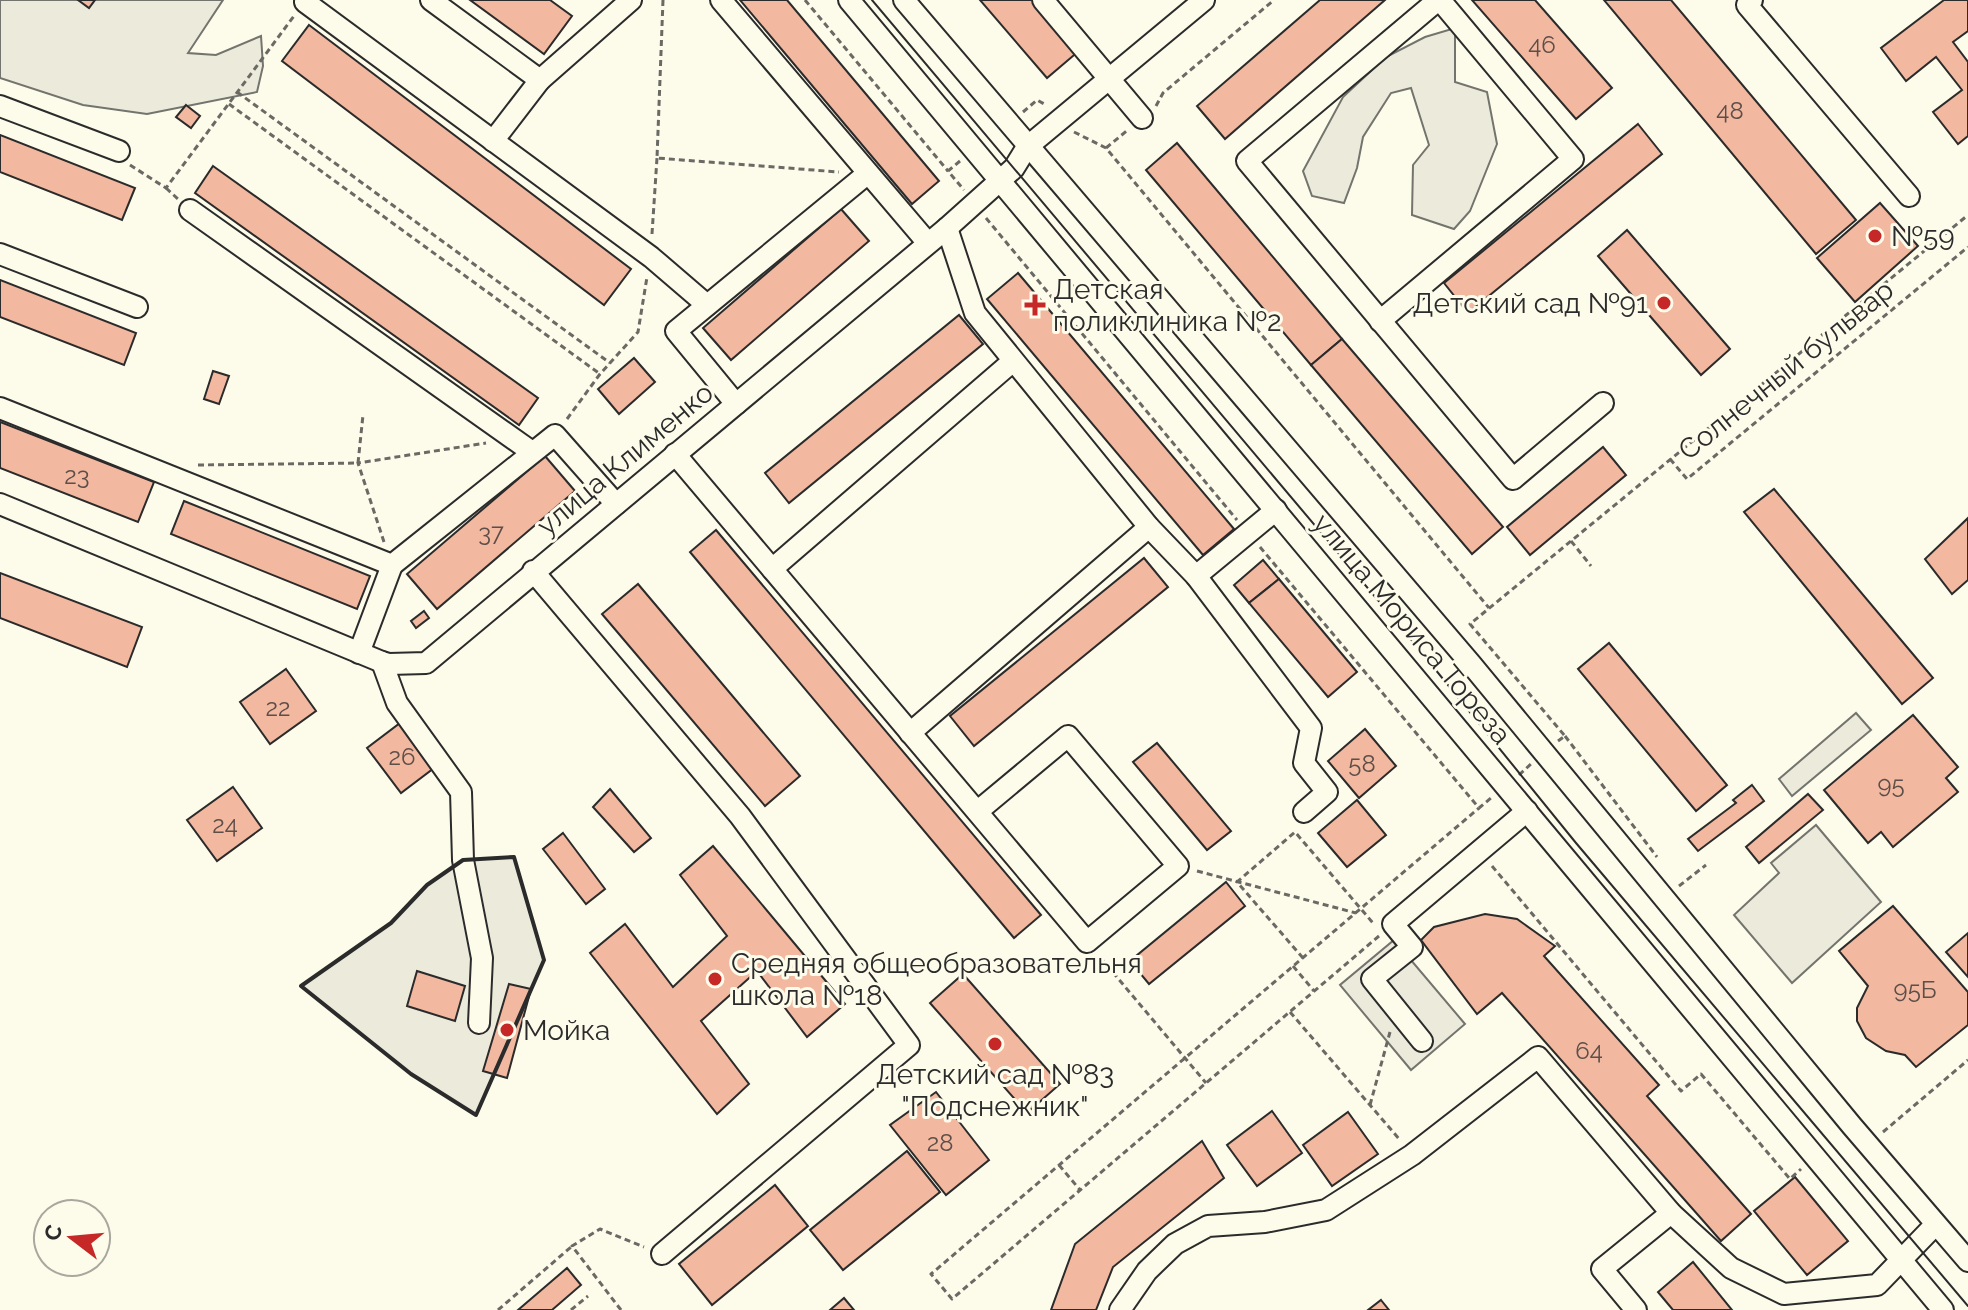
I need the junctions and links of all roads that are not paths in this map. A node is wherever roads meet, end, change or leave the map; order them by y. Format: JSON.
{"nodes":[{"id":1,"x":431,"y":0,"type":"edge"},
{"id":2,"x":631,"y":0,"type":"edge"},
{"id":3,"x":721,"y":0,"type":"edge"},
{"id":4,"x":849,"y":0,"type":"edge"},
{"id":5,"x":904,"y":0,"type":"edge"},
{"id":6,"x":1043,"y":0,"type":"edge"},
{"id":7,"x":1204,"y":0,"type":"edge"},
{"id":8,"x":1439,"y":0,"type":"edge"},
{"id":9,"x":305,"y":2,"type":"road end"},
{"id":10,"x":1748,"y":2,"type":"edge"},
{"id":11,"x":1110,"y":78,"type":"junction"},
{"id":12,"x":540,"y":80,"type":"junction"},
{"id":13,"x":0,"y":106,"type":"edge"},
{"id":14,"x":1142,"y":118,"type":"road end"},
{"id":15,"x":493,"y":141,"type":"junction"},
{"id":16,"x":1027,"y":147,"type":"junction"},
{"id":17,"x":119,"y":151,"type":"road end"},
{"id":18,"x":867,"y":174,"type":"junction"},
{"id":19,"x":1001,"y":181,"type":"junction"},
{"id":20,"x":1909,"y":196,"type":"dead end"},
{"id":21,"x":190,"y":210,"type":"dead end"},
{"id":22,"x":947,"y":228,"type":"junction"},
{"id":23,"x":927,"y":242,"type":"junction"},
{"id":24,"x":0,"y":254,"type":"edge"},
{"id":25,"x":707,"y":305,"type":"junction"},
{"id":26,"x":137,"y":307,"type":"dead end"},
{"id":27,"x":1380,"y":321,"type":"junction"},
{"id":28,"x":1013,"y":361,"type":"junction"},
{"id":29,"x":1603,"y":403,"type":"dead end"},
{"id":30,"x":736,"y":404,"type":"junction"},
{"id":31,"x":0,"y":408,"type":"edge"},
{"id":32,"x":532,"y":452,"type":"junction"},
{"id":33,"x":675,"y":454,"type":"junction"},
{"id":34,"x":0,"y":504,"type":"edge"},
{"id":35,"x":616,"y":504,"type":"junction"},
{"id":36,"x":1276,"y":510,"type":"junction"},
{"id":37,"x":1149,"y":527,"type":"junction"},
{"id":38,"x":392,"y":565,"type":"junction"},
{"id":39,"x":772,"y":569,"type":"junction"},
{"id":40,"x":533,"y":571,"type":"junction"},
{"id":41,"x":1196,"y":576,"type":"junction"},
{"id":42,"x":359,"y":653,"type":"junction"},
{"id":43,"x":382,"y":662,"type":"junction"},
{"id":44,"x":910,"y":733,"type":"junction"},
{"id":45,"x":978,"y":811,"type":"junction"},
{"id":46,"x":1527,"y":811,"type":"junction"},
{"id":47,"x":1304,"y":812,"type":"dead end"},
{"id":48,"x":479,"y":1023,"type":"dead end"},
{"id":49,"x":1422,"y":1041,"type":"dead end"},
{"id":50,"x":1671,"y":1213,"type":"junction"},
{"id":51,"x":1935,"y":1225,"type":"junction"},
{"id":52,"x":662,"y":1254,"type":"road end"},
{"id":53,"x":1902,"y":1258,"type":"junction"},
{"id":54,"x":1968,"y":1261,"type":"edge"},
{"id":55,"x":1120,"y":1310,"type":"edge"},
{"id":56,"x":1636,"y":1310,"type":"edge"},
{"id":57,"x":1943,"y":1310,"type":"edge"}],
"edges":[{"from":1,"to":12,"type":"street"},
{"from":2,"to":12,"type":"street"},
{"from":3,"to":18,"type":"street"},
{"from":4,"to":19,"type":"street","name":"улица Мориса Тореза"},
{"from":5,"to":16,"type":"street","name":"улица Мориса Тореза"},
{"from":6,"to":11,"type":"street"},
{"from":7,"to":11,"type":"street","name":"улица Клименко"},
{"from":8,"to":27,"type":"street"},
{"from":8,"to":27,"type":"street"},
{"from":9,"to":15,"type":"street"},
{"from":10,"to":20,"type":"street"},
{"from":11,"to":14,"type":"street"},
{"from":11,"to":16,"type":"street","name":"улица Клименко"},
{"from":12,"to":15,"type":"street"},
{"from":13,"to":17,"type":"street"},
{"from":15,"to":25,"type":"street"},
{"from":16,"to":19,"type":"street","name":"улица Клименко"},
{"from":16,"to":51,"type":"street","name":"улица Мориса Тореза"},
{"from":18,"to":23,"type":"street"},
{"from":18,"to":25,"type":"street"},
{"from":19,"to":22,"type":"street","name":"улица Клименко"},
{"from":19,"to":36,"type":"street","name":"улица Мориса Тореза"},
{"from":21,"to":32,"type":"street"},
{"from":22,"to":23,"type":"street","name":"улица Клименко"},
{"from":22,"to":28,"type":"street"},
{"from":23,"to":30,"type":"street","name":"улица Клименко"},
{"from":24,"to":26,"type":"street"},
{"from":25,"to":30,"type":"street"},
{"from":27,"to":29,"type":"street"},
{"from":28,"to":37,"type":"street"},
{"from":28,"to":39,"type":"street"},
{"from":30,"to":33,"type":"street","name":"улица Клименко"},
{"from":31,"to":38,"type":"street"},
{"from":32,"to":35,"type":"street"},
{"from":32,"to":38,"type":"street"},
{"from":33,"to":35,"type":"street","name":"улица Клименко"},
{"from":33,"to":39,"type":"street"},
{"from":34,"to":42,"type":"street","name":"улица Клименко"},
{"from":35,"to":40,"type":"street","name":"улица Клименко"},
{"from":36,"to":41,"type":"street"},
{"from":36,"to":46,"type":"street","name":"улица Мориса Тореза"},
{"from":37,"to":41,"type":"street"},
{"from":37,"to":44,"type":"street"},
{"from":38,"to":42,"type":"street"},
{"from":39,"to":44,"type":"street"},
{"from":40,"to":43,"type":"street","name":"улица Клименко"},
{"from":40,"to":52,"type":"street"},
{"from":41,"to":47,"type":"street"},
{"from":42,"to":43,"type":"street","name":"улица Клименко"},
{"from":43,"to":48,"type":"street"},
{"from":44,"to":45,"type":"street"},
{"from":45,"to":45,"type":"street"},
{"from":46,"to":49,"type":"street"},
{"from":46,"to":53,"type":"street","name":"улица Мориса Тореза"},
{"from":50,"to":53,"type":"street"},
{"from":50,"to":55,"type":"street"},
{"from":50,"to":56,"type":"street"},
{"from":51,"to":53,"type":"street"},
{"from":51,"to":54,"type":"street","name":"улица Мориса Тореза"},
{"from":53,"to":57,"type":"street","name":"улица Мориса Тореза"}]}
